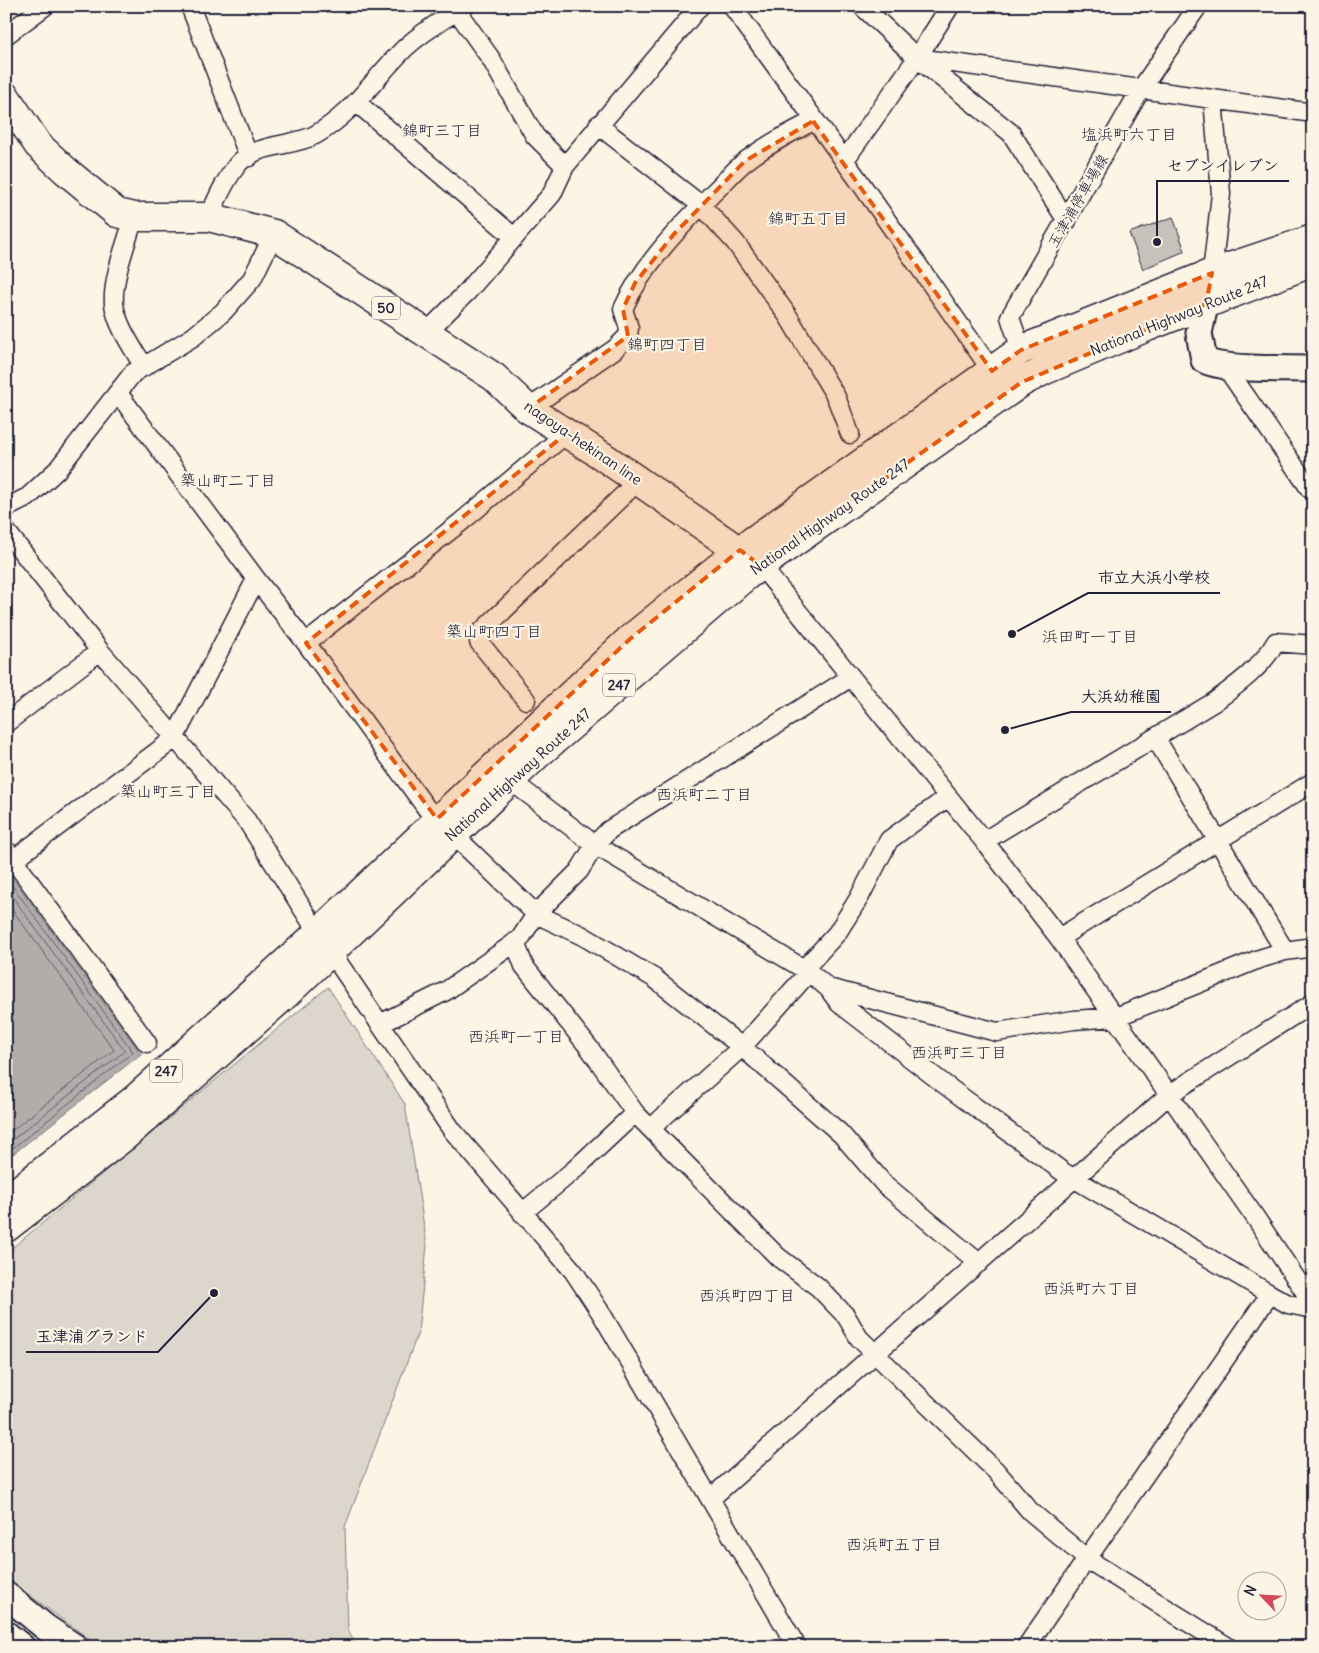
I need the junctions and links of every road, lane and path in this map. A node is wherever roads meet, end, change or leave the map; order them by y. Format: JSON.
{"nodes":[{"id":1,"x":45,"y":6,"type":"edge"},
{"id":2,"x":190,"y":6,"type":"edge"},
{"id":3,"x":700,"y":6,"type":"edge"},
{"id":4,"x":732,"y":6,"type":"edge"},
{"id":5,"x":862,"y":6,"type":"edge"},
{"id":6,"x":950,"y":6,"type":"edge"},
{"id":7,"x":1198,"y":6,"type":"edge"},
{"id":8,"x":461,"y":9,"type":"edge"},
{"id":9,"x":6,"y":36,"type":"edge"},
{"id":10,"x":917,"y":58,"type":"junction"},
{"id":11,"x":1141,"y":89,"type":"junction"},
{"id":12,"x":6,"y":96,"type":"edge"},
{"id":13,"x":1213,"y":99,"type":"junction"},
{"id":14,"x":356,"y":102,"type":"junction"},
{"id":15,"x":1313,"y":113,"type":"edge"},
{"id":16,"x":813,"y":121,"type":"junction"},
{"id":17,"x":598,"y":125,"type":"junction"},
{"id":18,"x":249,"y":157,"type":"junction"},
{"id":19,"x":844,"y":162,"type":"junction"},
{"id":20,"x":564,"y":166,"type":"junction"},
{"id":21,"x":702,"y":205,"type":"junction"},
{"id":22,"x":134,"y":217,"type":"junction"},
{"id":23,"x":209,"y":217,"type":"junction"},
{"id":24,"x":1067,"y":222,"type":"junction"},
{"id":25,"x":274,"y":234,"type":"junction"},
{"id":26,"x":514,"y":237,"type":"junction"},
{"id":27,"x":1313,"y":239,"type":"edge"},
{"id":28,"x":1313,"y":262,"type":"edge"},
{"id":29,"x":1212,"y":273,"type":"junction"},
{"id":30,"x":1206,"y":304,"type":"junction"},
{"id":31,"x":425,"y":334,"type":"junction"},
{"id":32,"x":1021,"y":350,"type":"junction"},
{"id":33,"x":144,"y":366,"type":"junction"},
{"id":34,"x":1225,"y":366,"type":"junction"},
{"id":35,"x":1313,"y":369,"type":"edge"},
{"id":36,"x":992,"y":371,"type":"junction"},
{"id":37,"x":118,"y":392,"type":"junction"},
{"id":38,"x":528,"y":409,"type":"junction"},
{"id":39,"x":567,"y":433,"type":"junction"},
{"id":40,"x":850,"y":434,"type":"dead end"},
{"id":41,"x":640,"y":480,"type":"junction"},
{"id":42,"x":1313,"y":490,"type":"edge"},
{"id":43,"x":6,"y":508,"type":"edge"},
{"id":44,"x":6,"y":531,"type":"edge"},
{"id":45,"x":740,"y":550,"type":"junction"},
{"id":46,"x":761,"y":566,"type":"junction"},
{"id":47,"x":256,"y":579,"type":"junction"},
{"id":48,"x":306,"y":643,"type":"junction"},
{"id":49,"x":1313,"y":645,"type":"edge"},
{"id":50,"x":100,"y":651,"type":"junction"},
{"id":51,"x":851,"y":677,"type":"junction"},
{"id":52,"x":526,"y":700,"type":"dead end"},
{"id":53,"x":6,"y":723,"type":"edge"},
{"id":54,"x":1156,"y":738,"type":"junction"},
{"id":55,"x":174,"y":739,"type":"junction"},
{"id":56,"x":510,"y":780,"type":"junction"},
{"id":57,"x":1313,"y":782,"type":"edge"},
{"id":58,"x":948,"y":796,"type":"junction"},
{"id":59,"x":445,"y":827,"type":"junction"},
{"id":60,"x":984,"y":841,"type":"junction"},
{"id":61,"x":1217,"y":841,"type":"junction"},
{"id":62,"x":595,"y":845,"type":"junction"},
{"id":63,"x":10,"y":855,"type":"edge"},
{"id":64,"x":536,"y":914,"type":"junction"},
{"id":65,"x":1059,"y":938,"type":"junction"},
{"id":66,"x":325,"y":942,"type":"junction"},
{"id":67,"x":515,"y":942,"type":"junction"},
{"id":68,"x":1313,"y":947,"type":"edge"},
{"id":69,"x":1285,"y":951,"type":"junction"},
{"id":70,"x":806,"y":970,"type":"junction"},
{"id":71,"x":828,"y":988,"type":"junction"},
{"id":72,"x":1313,"y":1003,"type":"edge"},
{"id":73,"x":1116,"y":1017,"type":"junction"},
{"id":74,"x":380,"y":1024,"type":"junction"},
{"id":75,"x":147,"y":1043,"type":"dead end"},
{"id":76,"x":742,"y":1047,"type":"junction"},
{"id":77,"x":1170,"y":1094,"type":"junction"},
{"id":78,"x":635,"y":1113,"type":"junction"},
{"id":79,"x":651,"y":1128,"type":"junction"},
{"id":80,"x":1075,"y":1179,"type":"junction"},
{"id":81,"x":6,"y":1200,"type":"edge"},
{"id":82,"x":522,"y":1213,"type":"junction"},
{"id":83,"x":6,"y":1228,"type":"edge"},
{"id":84,"x":979,"y":1263,"type":"junction"},
{"id":85,"x":1270,"y":1294,"type":"junction"},
{"id":86,"x":1313,"y":1304,"type":"edge"},
{"id":87,"x":1313,"y":1309,"type":"edge"},
{"id":88,"x":875,"y":1354,"type":"junction"},
{"id":89,"x":710,"y":1499,"type":"junction"},
{"id":90,"x":1087,"y":1559,"type":"junction"},
{"id":91,"x":6,"y":1595,"type":"edge"},
{"id":92,"x":6,"y":1634,"type":"edge"},
{"id":93,"x":22,"y":1647,"type":"edge"},
{"id":94,"x":75,"y":1647,"type":"edge"},
{"id":95,"x":798,"y":1647,"type":"edge"},
{"id":96,"x":1026,"y":1647,"type":"edge"},
{"id":97,"x":1228,"y":1647,"type":"edge"}],
"edges":[{"from":1,"to":9,"type":"street"},
{"from":2,"to":18,"type":"street"},
{"from":3,"to":17,"type":"street"},
{"from":4,"to":16,"type":"street"},
{"from":5,"to":10,"type":"street"},
{"from":6,"to":10,"type":"street"},
{"from":7,"to":11,"type":"street","name":"玉津浦停車場線"},
{"from":8,"to":14,"type":"street"},
{"from":8,"to":20,"type":"street"},
{"from":10,"to":11,"type":"street"},
{"from":10,"to":19,"type":"street"},
{"from":10,"to":24,"type":"street"},
{"from":11,"to":13,"type":"street"},
{"from":11,"to":24,"type":"street","name":"玉津浦停車場線"},
{"from":12,"to":22,"type":"main road","name":"nagoya-hekinan line","number":"50"},
{"from":13,"to":15,"type":"street"},
{"from":13,"to":29,"type":"street"},
{"from":14,"to":18,"type":"street"},
{"from":14,"to":26,"type":"street"},
{"from":16,"to":19,"type":"street"},
{"from":16,"to":21,"type":"street"},
{"from":17,"to":20,"type":"street"},
{"from":17,"to":21,"type":"street"},
{"from":18,"to":23,"type":"street"},
{"from":19,"to":36,"type":"street"},
{"from":20,"to":26,"type":"street"},
{"from":21,"to":38,"type":"street"},
{"from":21,"to":40,"type":"street"},
{"from":22,"to":23,"type":"main road","name":"nagoya-hekinan line","number":"50"},
{"from":22,"to":33,"type":"street"},
{"from":23,"to":25,"type":"main road","name":"nagoya-hekinan line","number":"50"},
{"from":24,"to":32,"type":"street","name":"玉津浦停車場線"},
{"from":25,"to":31,"type":"main road","name":"nagoya-hekinan line","number":"50"},
{"from":25,"to":33,"type":"street"},
{"from":26,"to":31,"type":"street"},
{"from":27,"to":29,"type":"main road","name":"National Highway Route 247","number":"247"},
{"from":28,"to":30,"type":"main road","name":"National Highway Route 247","number":"247"},
{"from":29,"to":30,"type":"street"},
{"from":29,"to":32,"type":"main road","name":"National Highway Route 247","number":"247"},
{"from":30,"to":34,"type":"street"},
{"from":30,"to":46,"type":"main road","name":"National Highway Route 247","number":"247"},
{"from":31,"to":38,"type":"main road","name":"nagoya-hekinan line","number":"50"},
{"from":32,"to":36,"type":"main road","name":"National Highway Route 247","number":"247"},
{"from":33,"to":37,"type":"street"},
{"from":34,"to":35,"type":"street"},
{"from":34,"to":42,"type":"street"},
{"from":36,"to":45,"type":"main road","name":"National Highway Route 247","number":"247"},
{"from":37,"to":43,"type":"street"},
{"from":37,"to":47,"type":"street"},
{"from":38,"to":39,"type":"main road","name":"nagoya-hekinan line","number":"50"},
{"from":39,"to":41,"type":"main road","name":"nagoya-hekinan line","number":"50"},
{"from":39,"to":48,"type":"street"},
{"from":41,"to":45,"type":"main road","name":"nagoya-hekinan line","number":"50"},
{"from":41,"to":52,"type":"street"},
{"from":44,"to":50,"type":"street"},
{"from":45,"to":46,"type":"main road","name":"nagoya-hekinan line","number":"50"},
{"from":45,"to":59,"type":"main road","name":"National Highway Route 247","number":"247"},
{"from":46,"to":51,"type":"street"},
{"from":46,"to":56,"type":"main road","name":"National Highway Route 247","number":"247"},
{"from":47,"to":48,"type":"street"},
{"from":47,"to":55,"type":"street"},
{"from":48,"to":59,"type":"street"},
{"from":49,"to":54,"type":"street"},
{"from":50,"to":53,"type":"street"},
{"from":50,"to":55,"type":"street"},
{"from":51,"to":58,"type":"street"},
{"from":51,"to":62,"type":"street"},
{"from":54,"to":60,"type":"street"},
{"from":54,"to":61,"type":"street"},
{"from":55,"to":63,"type":"street"},
{"from":55,"to":66,"type":"street"},
{"from":56,"to":59,"type":"main road","name":"National Highway Route 247","number":"247"},
{"from":56,"to":62,"type":"street"},
{"from":57,"to":61,"type":"street"},
{"from":58,"to":60,"type":"street"},
{"from":58,"to":70,"type":"street"},
{"from":59,"to":64,"type":"street"},
{"from":59,"to":66,"type":"main road","name":"National Highway Route 247","number":"247"},
{"from":60,"to":65,"type":"street"},
{"from":61,"to":65,"type":"street"},
{"from":61,"to":69,"type":"street"},
{"from":62,"to":64,"type":"street"},
{"from":62,"to":70,"type":"street"},
{"from":63,"to":75,"type":"street"},
{"from":64,"to":67,"type":"street"},
{"from":64,"to":76,"type":"street"},
{"from":65,"to":73,"type":"street"},
{"from":66,"to":74,"type":"street"},
{"from":66,"to":81,"type":"main road","name":"National Highway Route 247","number":"247"},
{"from":66,"to":83,"type":"main road","name":"National Highway Route 247","number":"247"},
{"from":67,"to":74,"type":"street"},
{"from":67,"to":78,"type":"street"},
{"from":68,"to":69,"type":"street"},
{"from":69,"to":73,"type":"street"},
{"from":70,"to":71,"type":"street"},
{"from":70,"to":76,"type":"street"},
{"from":71,"to":73,"type":"street"},
{"from":71,"to":80,"type":"street"},
{"from":72,"to":77,"type":"street"},
{"from":73,"to":77,"type":"street"},
{"from":74,"to":82,"type":"street"},
{"from":76,"to":79,"type":"street"},
{"from":76,"to":84,"type":"street"},
{"from":77,"to":80,"type":"street"},
{"from":77,"to":86,"type":"street"},
{"from":78,"to":79,"type":"street"},
{"from":78,"to":82,"type":"street"},
{"from":79,"to":88,"type":"street"},
{"from":80,"to":84,"type":"street"},
{"from":80,"to":85,"type":"street"},
{"from":82,"to":89,"type":"street"},
{"from":84,"to":88,"type":"street"},
{"from":85,"to":87,"type":"street"},
{"from":85,"to":90,"type":"street"},
{"from":88,"to":89,"type":"street"},
{"from":88,"to":90,"type":"street"},
{"from":89,"to":95,"type":"street"},
{"from":90,"to":96,"type":"street"},
{"from":90,"to":97,"type":"street"},
{"from":91,"to":94,"type":"street"},
{"from":92,"to":93,"type":"street"}]}
